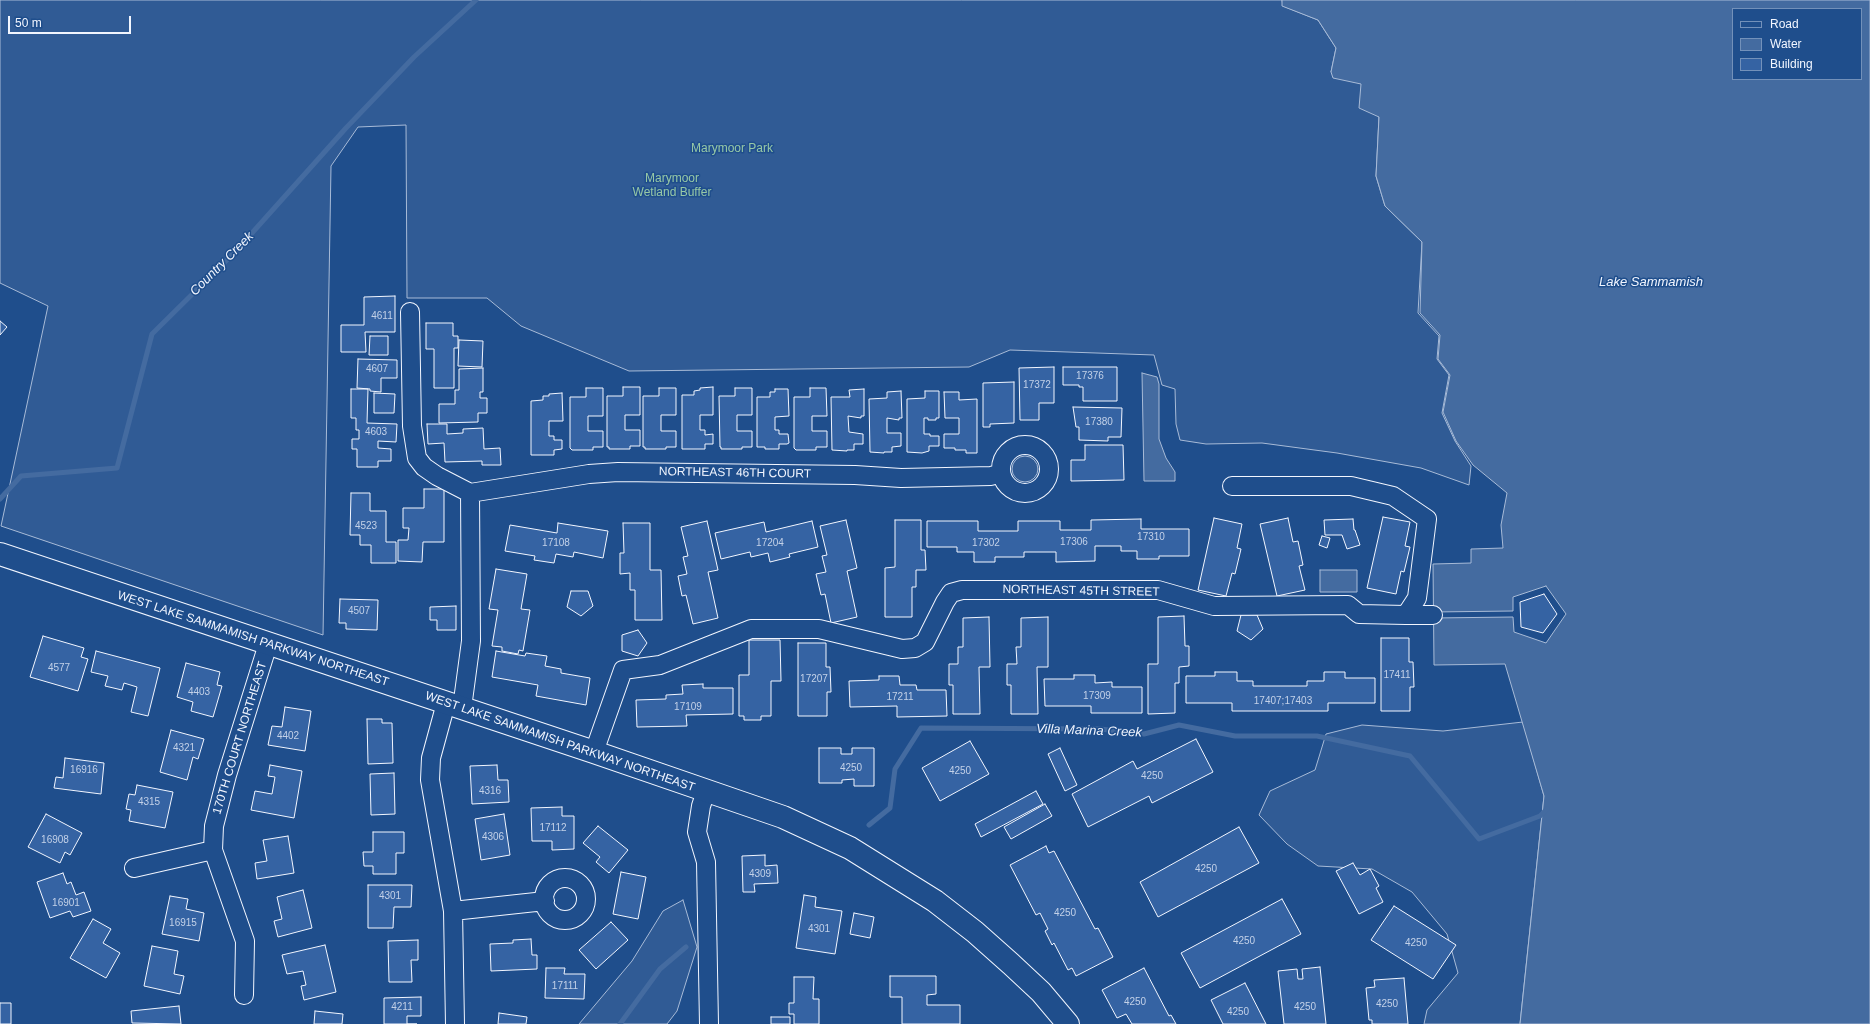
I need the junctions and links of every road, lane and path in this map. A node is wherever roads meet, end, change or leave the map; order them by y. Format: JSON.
{"nodes":[{"id":1,"x":410,"y":312,"type":"dead end"},
{"id":2,"x":1001,"y":473,"type":"dead end"},
{"id":3,"x":1232,"y":486,"type":"dead end"},
{"id":4,"x":470,"y":493,"type":"junction"},
{"id":5,"x":0,"y":554,"type":"edge"},
{"id":6,"x":1406,"y":615,"type":"junction"},
{"id":7,"x":1433,"y":615,"type":"dead end"},
{"id":8,"x":268,"y":644,"type":"junction"},
{"id":9,"x":454,"y":706,"type":"junction"},
{"id":10,"x":594,"y":752,"type":"junction"},
{"id":11,"x":706,"y":790,"type":"junction"},
{"id":12,"x":213,"y":850,"type":"junction"},
{"id":13,"x":134,"y":868,"type":"dead end"},
{"id":14,"x":545,"y":901,"type":"dead end"},
{"id":15,"x":453,"y":911,"type":"junction"},
{"id":16,"x":244,"y":995,"type":"dead end"},
{"id":17,"x":455,"y":1024,"type":"edge"},
{"id":18,"x":709,"y":1024,"type":"edge"},
{"id":19,"x":1068,"y":1024,"type":"edge"}],
"edges":[{"from":1,"to":4,"type":"street"},
{"from":2,"to":4,"type":"street","name":"NORTHEAST 46TH COURT"},
{"from":3,"to":6,"type":"street"},
{"from":4,"to":9,"type":"street"},
{"from":5,"to":8,"type":"main road","name":"WEST LAKE SAMMAMISH PARKWAY NORTHEAST"},
{"from":6,"to":7,"type":"street"},
{"from":6,"to":10,"type":"street","name":"NORTHEAST 45TH STREET"},
{"from":8,"to":9,"type":"main road","name":"WEST LAKE SAMMAMISH PARKWAY NORTHEAST"},
{"from":8,"to":12,"type":"street","name":"170TH COURT NORTHEAST"},
{"from":9,"to":10,"type":"main road","name":"WEST LAKE SAMMAMISH PARKWAY NORTHEAST"},
{"from":9,"to":15,"type":"street"},
{"from":10,"to":11,"type":"main road","name":"WEST LAKE SAMMAMISH PARKWAY NORTHEAST"},
{"from":11,"to":18,"type":"street"},
{"from":11,"to":19,"type":"main road","name":"WEST LAKE SAMMAMISH PARKWAY NORTHEAST"},
{"from":12,"to":13,"type":"street"},
{"from":12,"to":16,"type":"street","name":"170TH COURT NORTHEAST"},
{"from":14,"to":15,"type":"street"},
{"from":15,"to":17,"type":"street"}]}
